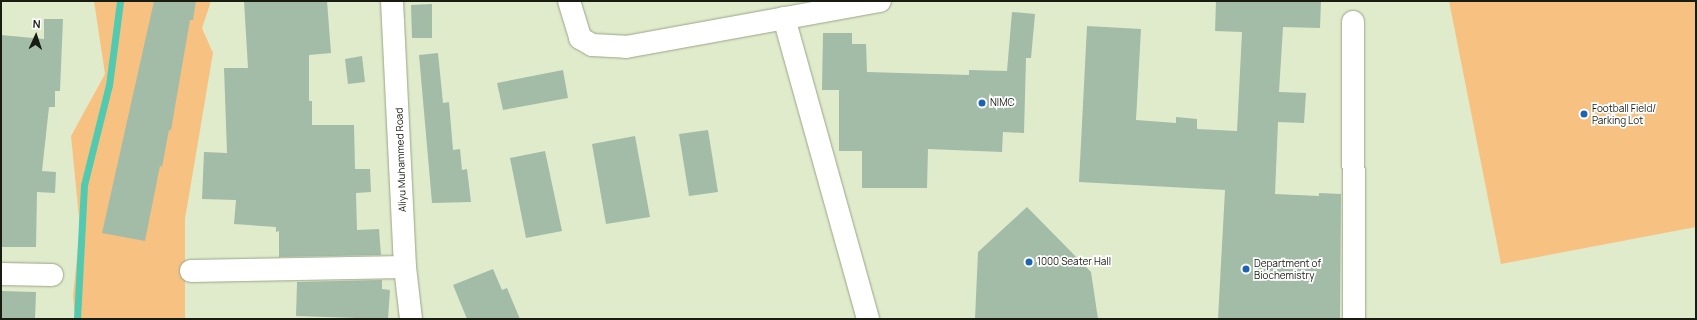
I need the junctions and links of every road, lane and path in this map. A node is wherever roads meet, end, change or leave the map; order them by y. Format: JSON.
{"nodes":[{"id":1,"x":392,"y":1,"type":"edge"},
{"id":2,"x":570,"y":1,"type":"edge"},
{"id":3,"x":880,"y":1,"type":"edge"},
{"id":4,"x":784,"y":18,"type":"junction"},
{"id":5,"x":1353,"y":22,"type":"dead end"},
{"id":6,"x":405,"y":267,"type":"junction"},
{"id":7,"x":190,"y":271,"type":"dead end"},
{"id":8,"x":1,"y":274,"type":"edge"},
{"id":9,"x":52,"y":275,"type":"dead end"},
{"id":10,"x":411,"y":319,"type":"edge"},
{"id":11,"x":868,"y":319,"type":"edge"},
{"id":12,"x":1354,"y":319,"type":"edge"}],
"edges":[{"from":1,"to":6,"type":"street","name":"Aliyu Muhammed Road"},
{"from":2,"to":4,"type":"street"},
{"from":3,"to":4,"type":"street"},
{"from":4,"to":11,"type":"street"},
{"from":5,"to":12,"type":"street"},
{"from":6,"to":7,"type":"street"},
{"from":6,"to":10,"type":"street","name":"Aliyu Muhammed Road"},
{"from":8,"to":9,"type":"street"}]}
